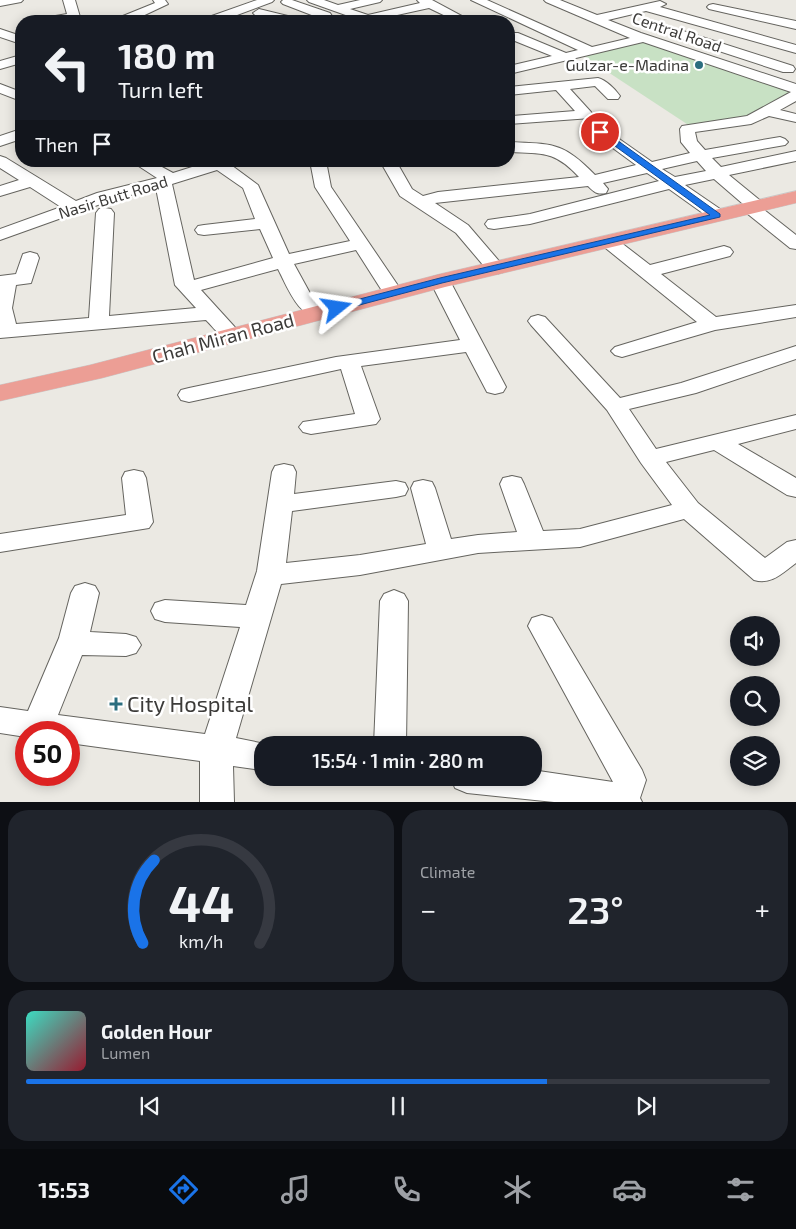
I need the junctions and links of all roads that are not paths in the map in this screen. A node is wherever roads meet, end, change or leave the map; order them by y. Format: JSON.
{"nodes":[{"id":1,"x":17,"y":0,"type":"edge"},
{"id":2,"x":69,"y":0,"type":"edge"},
{"id":3,"x":268,"y":0,"type":"edge"},
{"id":4,"x":313,"y":0,"type":"edge"},
{"id":5,"x":376,"y":0,"type":"edge"},
{"id":6,"x":478,"y":0,"type":"edge"},
{"id":7,"x":550,"y":0,"type":"edge"},
{"id":8,"x":732,"y":0,"type":"edge"},
{"id":9,"x":164,"y":1,"type":"edge"},
{"id":10,"x":0,"y":2,"type":"edge"},
{"id":11,"x":288,"y":2,"type":"dead end"},
{"id":12,"x":426,"y":2,"type":"edge"},
{"id":13,"x":619,"y":3,"type":"dead end"},
{"id":14,"x":644,"y":5,"type":"edge"},
{"id":15,"x":713,"y":7,"type":"junction"},
{"id":16,"x":337,"y":8,"type":"junction"},
{"id":17,"x":259,"y":13,"type":"dead end"},
{"id":18,"x":73,"y":15,"type":"edge"},
{"id":19,"x":135,"y":15,"type":"edge"},
{"id":20,"x":227,"y":15,"type":"edge"},
{"id":21,"x":267,"y":15,"type":"edge"},
{"id":22,"x":324,"y":15,"type":"edge"},
{"id":23,"x":354,"y":15,"type":"edge"},
{"id":24,"x":383,"y":15,"type":"edge"},
{"id":25,"x":454,"y":15,"type":"edge"},
{"id":26,"x":511,"y":15,"type":"edge"},
{"id":27,"x":515,"y":17,"type":"edge"},
{"id":28,"x":595,"y":19,"type":"junction"},
{"id":29,"x":691,"y":20,"type":"junction"},
{"id":30,"x":796,"y":25,"type":"edge"},
{"id":31,"x":542,"y":29,"type":"junction"},
{"id":32,"x":665,"y":30,"type":"junction"},
{"id":33,"x":0,"y":33,"type":"edge"},
{"id":34,"x":641,"y":37,"type":"junction"},
{"id":35,"x":15,"y":38,"type":"edge"},
{"id":36,"x":515,"y":38,"type":"edge"},
{"id":37,"x":515,"y":40,"type":"edge"},
{"id":38,"x":515,"y":42,"type":"edge"},
{"id":39,"x":796,"y":49,"type":"edge"},
{"id":40,"x":589,"y":50,"type":"junction"},
{"id":41,"x":563,"y":56,"type":"junction"},
{"id":42,"x":15,"y":61,"type":"edge"},
{"id":43,"x":543,"y":61,"type":"junction"},
{"id":44,"x":0,"y":65,"type":"edge"},
{"id":45,"x":792,"y":67,"type":"edge"},
{"id":46,"x":515,"y":68,"type":"edge"},
{"id":47,"x":763,"y":78,"type":"junction"},
{"id":48,"x":559,"y":86,"type":"junction"},
{"id":49,"x":0,"y":88,"type":"edge"},
{"id":50,"x":796,"y":89,"type":"edge"},
{"id":51,"x":515,"y":91,"type":"edge"},
{"id":52,"x":15,"y":94,"type":"edge"},
{"id":53,"x":796,"y":95,"type":"edge"},
{"id":54,"x":613,"y":96,"type":"dead end"},
{"id":55,"x":15,"y":99,"type":"edge"},
{"id":56,"x":0,"y":103,"type":"edge"},
{"id":57,"x":768,"y":111,"type":"junction"},
{"id":58,"x":515,"y":118,"type":"edge"},
{"id":59,"x":796,"y":118,"type":"edge"},
{"id":60,"x":600,"y":132,"type":"dead end"},
{"id":61,"x":15,"y":136,"type":"edge"},
{"id":62,"x":0,"y":141,"type":"edge"},
{"id":63,"x":780,"y":142,"type":"dead end"},
{"id":64,"x":515,"y":147,"type":"edge"},
{"id":65,"x":701,"y":155,"type":"junction"},
{"id":66,"x":796,"y":156,"type":"edge"},
{"id":67,"x":15,"y":159,"type":"edge"},
{"id":68,"x":2,"y":162,"type":"edge"},
{"id":69,"x":148,"y":167,"type":"edge"},
{"id":70,"x":210,"y":167,"type":"edge"},
{"id":71,"x":228,"y":167,"type":"edge"},
{"id":72,"x":319,"y":167,"type":"edge"},
{"id":73,"x":391,"y":167,"type":"edge"},
{"id":74,"x":648,"y":168,"type":"junction"},
{"id":75,"x":717,"y":173,"type":"junction"},
{"id":76,"x":167,"y":180,"type":"junction"},
{"id":77,"x":594,"y":180,"type":"junction"},
{"id":78,"x":32,"y":181,"type":"junction"},
{"id":79,"x":671,"y":184,"type":"junction"},
{"id":80,"x":0,"y":191,"type":"edge"},
{"id":81,"x":796,"y":197,"type":"edge"},
{"id":82,"x":608,"y":199,"type":"junction"},
{"id":83,"x":421,"y":202,"type":"junction"},
{"id":84,"x":753,"y":206,"type":"junction"},
{"id":85,"x":75,"y":208,"type":"junction"},
{"id":86,"x":105,"y":213,"type":"dead end"},
{"id":87,"x":717,"y":216,"type":"junction"},
{"id":88,"x":266,"y":223,"type":"junction"},
{"id":89,"x":494,"y":224,"type":"dead end"},
{"id":90,"x":204,"y":230,"type":"dead end"},
{"id":91,"x":0,"y":235,"type":"edge"},
{"id":92,"x":609,"y":242,"type":"junction"},
{"id":93,"x":360,"y":244,"type":"junction"},
{"id":94,"x":796,"y":244,"type":"edge"},
{"id":95,"x":724,"y":252,"type":"dead end"},
{"id":96,"x":30,"y":258,"type":"dead end"},
{"id":97,"x":284,"y":260,"type":"junction"},
{"id":98,"x":496,"y":268,"type":"junction"},
{"id":99,"x":646,"y":272,"type":"junction"},
{"id":100,"x":440,"y":281,"type":"junction"},
{"id":101,"x":188,"y":288,"type":"junction"},
{"id":102,"x":393,"y":293,"type":"junction"},
{"id":103,"x":796,"y":311,"type":"edge"},
{"id":104,"x":212,"y":313,"type":"junction"},
{"id":105,"x":318,"y":313,"type":"junction"},
{"id":106,"x":538,"y":321,"type":"dead end"},
{"id":107,"x":99,"y":323,"type":"junction"},
{"id":108,"x":712,"y":324,"type":"junction"},
{"id":109,"x":4,"y":332,"type":"edge"},
{"id":110,"x":232,"y":335,"type":"junction"},
{"id":111,"x":473,"y":345,"type":"junction"},
{"id":112,"x":622,"y":351,"type":"dead end"},
{"id":113,"x":796,"y":352,"type":"edge"},
{"id":114,"x":349,"y":361,"type":"junction"},
{"id":115,"x":495,"y":388,"type":"dead end"},
{"id":116,"x":0,"y":393,"type":"edge"},
{"id":117,"x":189,"y":395,"type":"dead end"},
{"id":118,"x":614,"y":406,"type":"junction"},
{"id":119,"x":796,"y":422,"type":"edge"},
{"id":120,"x":311,"y":427,"type":"dead end"},
{"id":121,"x":718,"y":441,"type":"junction"},
{"id":122,"x":650,"y":458,"type":"junction"},
{"id":123,"x":284,"y":472,"type":"dead end"},
{"id":124,"x":134,"y":478,"type":"dead end"},
{"id":125,"x":512,"y":484,"type":"dead end"},
{"id":126,"x":423,"y":488,"type":"dead end"},
{"id":127,"x":396,"y":489,"type":"dead end"},
{"id":128,"x":796,"y":489,"type":"edge"},
{"id":129,"x":280,"y":504,"type":"junction"},
{"id":130,"x":689,"y":509,"type":"junction"},
{"id":131,"x":533,"y":540,"type":"junction"},
{"id":132,"x":0,"y":543,"type":"edge"},
{"id":133,"x":795,"y":550,"type":"edge"},
{"id":134,"x":441,"y":551,"type":"junction"},
{"id":135,"x":270,"y":575,"type":"junction"},
{"id":136,"x":85,"y":593,"type":"dead end"},
{"id":137,"x":394,"y":601,"type":"dead end"},
{"id":138,"x":166,"y":611,"type":"dead end"},
{"id":139,"x":257,"y":617,"type":"junction"},
{"id":140,"x":542,"y":626,"type":"dead end"},
{"id":141,"x":72,"y":643,"type":"junction"},
{"id":142,"x":126,"y":646,"type":"dead end"},
{"id":143,"x":0,"y":720,"type":"edge"},
{"id":144,"x":40,"y":721,"type":"edge"},
{"id":145,"x":15,"y":722,"type":"edge"},
{"id":146,"x":80,"y":731,"type":"edge"},
{"id":147,"x":390,"y":736,"type":"edge"},
{"id":148,"x":216,"y":751,"type":"junction"},
{"id":149,"x":254,"y":755,"type":"edge"},
{"id":150,"x":542,"y":786,"type":"edge"},
{"id":151,"x":623,"y":801,"type":"edge"},
{"id":152,"x":218,"y":802,"type":"edge"}],
"edges":[{"from":1,"to":10,"type":"street"},
{"from":2,"to":18,"type":"street"},
{"from":3,"to":20,"type":"street"},
{"from":4,"to":16,"type":"street"},
{"from":5,"to":16,"type":"street"},
{"from":6,"to":26,"type":"street"},
{"from":7,"to":28,"type":"street","name":"Central Road"},
{"from":8,"to":15,"type":"street"},
{"from":9,"to":19,"type":"street"},
{"from":11,"to":22,"type":"street"},
{"from":12,"to":24,"type":"street"},
{"from":12,"to":25,"type":"street"},
{"from":13,"to":14,"type":"street"},
{"from":14,"to":28,"type":"street"},
{"from":14,"to":29,"type":"street"},
{"from":15,"to":29,"type":"street"},
{"from":15,"to":30,"type":"street"},
{"from":16,"to":23,"type":"street"},
{"from":17,"to":21,"type":"street"},
{"from":27,"to":31,"type":"street"},
{"from":28,"to":34,"type":"street","name":"Central Road"},
{"from":29,"to":32,"type":"street"},
{"from":29,"to":39,"type":"street"},
{"from":31,"to":36,"type":"street"},
{"from":31,"to":40,"type":"street"},
{"from":32,"to":34,"type":"street"},
{"from":32,"to":45,"type":"street"},
{"from":33,"to":35,"type":"street"},
{"from":34,"to":40,"type":"street"},
{"from":34,"to":47,"type":"street","name":"Central Road"},
{"from":37,"to":41,"type":"street"},
{"from":38,"to":43,"type":"street"},
{"from":40,"to":41,"type":"street"},
{"from":41,"to":43,"type":"street"},
{"from":42,"to":44,"type":"street"},
{"from":43,"to":46,"type":"street"},
{"from":45,"to":47,"type":"street"},
{"from":47,"to":50,"type":"street","name":"Central Road"},
{"from":48,"to":51,"type":"street"},
{"from":48,"to":54,"type":"street"},
{"from":48,"to":58,"type":"street"},
{"from":49,"to":52,"type":"street"},
{"from":53,"to":57,"type":"street"},
{"from":55,"to":56,"type":"street"},
{"from":57,"to":59,"type":"street"},
{"from":57,"to":65,"type":"street"},
{"from":60,"to":74,"type":"street"},
{"from":61,"to":62,"type":"street"},
{"from":63,"to":65,"type":"street"},
{"from":64,"to":77,"type":"street"},
{"from":65,"to":74,"type":"street"},
{"from":65,"to":75,"type":"street"},
{"from":66,"to":75,"type":"street"},
{"from":67,"to":68,"type":"street"},
{"from":68,"to":78,"type":"street"},
{"from":69,"to":76,"type":"street"},
{"from":70,"to":76,"type":"street","name":"Nasir Butt Road"},
{"from":71,"to":88,"type":"street"},
{"from":72,"to":93,"type":"street"},
{"from":73,"to":83,"type":"street"},
{"from":74,"to":77,"type":"street"},
{"from":74,"to":79,"type":"street"},
{"from":75,"to":79,"type":"street"},
{"from":75,"to":84,"type":"street"},
{"from":76,"to":85,"type":"street","name":"Nasir Butt Road"},
{"from":76,"to":101,"type":"street"},
{"from":77,"to":82,"type":"street"},
{"from":77,"to":83,"type":"street"},
{"from":78,"to":80,"type":"street"},
{"from":78,"to":85,"type":"street"},
{"from":79,"to":82,"type":"street"},
{"from":79,"to":87,"type":"street"},
{"from":81,"to":84,"type":"main road","name":"Chah Miran Road"},
{"from":82,"to":89,"type":"street"},
{"from":83,"to":98,"type":"street"},
{"from":84,"to":87,"type":"main road","name":"Chah Miran Road"},
{"from":84,"to":94,"type":"street"},
{"from":85,"to":91,"type":"street","name":"Nasir Butt Road"},
{"from":86,"to":107,"type":"street"},
{"from":87,"to":92,"type":"main road","name":"Chah Miran Road"},
{"from":88,"to":90,"type":"street"},
{"from":88,"to":97,"type":"street"},
{"from":92,"to":98,"type":"main road","name":"Chah Miran Road"},
{"from":92,"to":99,"type":"street"},
{"from":93,"to":97,"type":"street"},
{"from":93,"to":102,"type":"street"},
{"from":95,"to":99,"type":"street"},
{"from":96,"to":109,"type":"street"},
{"from":97,"to":101,"type":"street"},
{"from":97,"to":105,"type":"street"},
{"from":98,"to":100,"type":"main road","name":"Chah Miran Road"},
{"from":99,"to":108,"type":"street"},
{"from":100,"to":102,"type":"main road","name":"Chah Miran Road"},
{"from":100,"to":111,"type":"street"},
{"from":101,"to":104,"type":"street"},
{"from":102,"to":105,"type":"main road","name":"Chah Miran Road"},
{"from":103,"to":108,"type":"street"},
{"from":104,"to":107,"type":"street"},
{"from":104,"to":110,"type":"street"},
{"from":105,"to":110,"type":"main road","name":"Chah Miran Road"},
{"from":106,"to":118,"type":"street"},
{"from":107,"to":109,"type":"street"},
{"from":108,"to":112,"type":"street"},
{"from":110,"to":116,"type":"main road","name":"Chah Miran Road"},
{"from":111,"to":114,"type":"street"},
{"from":111,"to":115,"type":"street"},
{"from":113,"to":118,"type":"street"},
{"from":114,"to":117,"type":"street"},
{"from":114,"to":120,"type":"street"},
{"from":118,"to":122,"type":"street"},
{"from":119,"to":121,"type":"street"},
{"from":121,"to":122,"type":"street"},
{"from":121,"to":128,"type":"street"},
{"from":122,"to":130,"type":"street"},
{"from":123,"to":129,"type":"street"},
{"from":124,"to":132,"type":"street"},
{"from":125,"to":131,"type":"street"},
{"from":126,"to":134,"type":"street"},
{"from":127,"to":129,"type":"street"},
{"from":129,"to":135,"type":"street"},
{"from":130,"to":131,"type":"street"},
{"from":130,"to":133,"type":"street"},
{"from":131,"to":134,"type":"street"},
{"from":134,"to":135,"type":"street"},
{"from":135,"to":139,"type":"street"},
{"from":136,"to":141,"type":"street"},
{"from":137,"to":147,"type":"street"},
{"from":138,"to":139,"type":"street"},
{"from":139,"to":148,"type":"street"},
{"from":140,"to":151,"type":"street"},
{"from":141,"to":142,"type":"street"},
{"from":141,"to":144,"type":"street"},
{"from":143,"to":145,"type":"street"},
{"from":146,"to":148,"type":"street"},
{"from":148,"to":149,"type":"street"},
{"from":148,"to":152,"type":"street"},
{"from":150,"to":151,"type":"street"}]}
